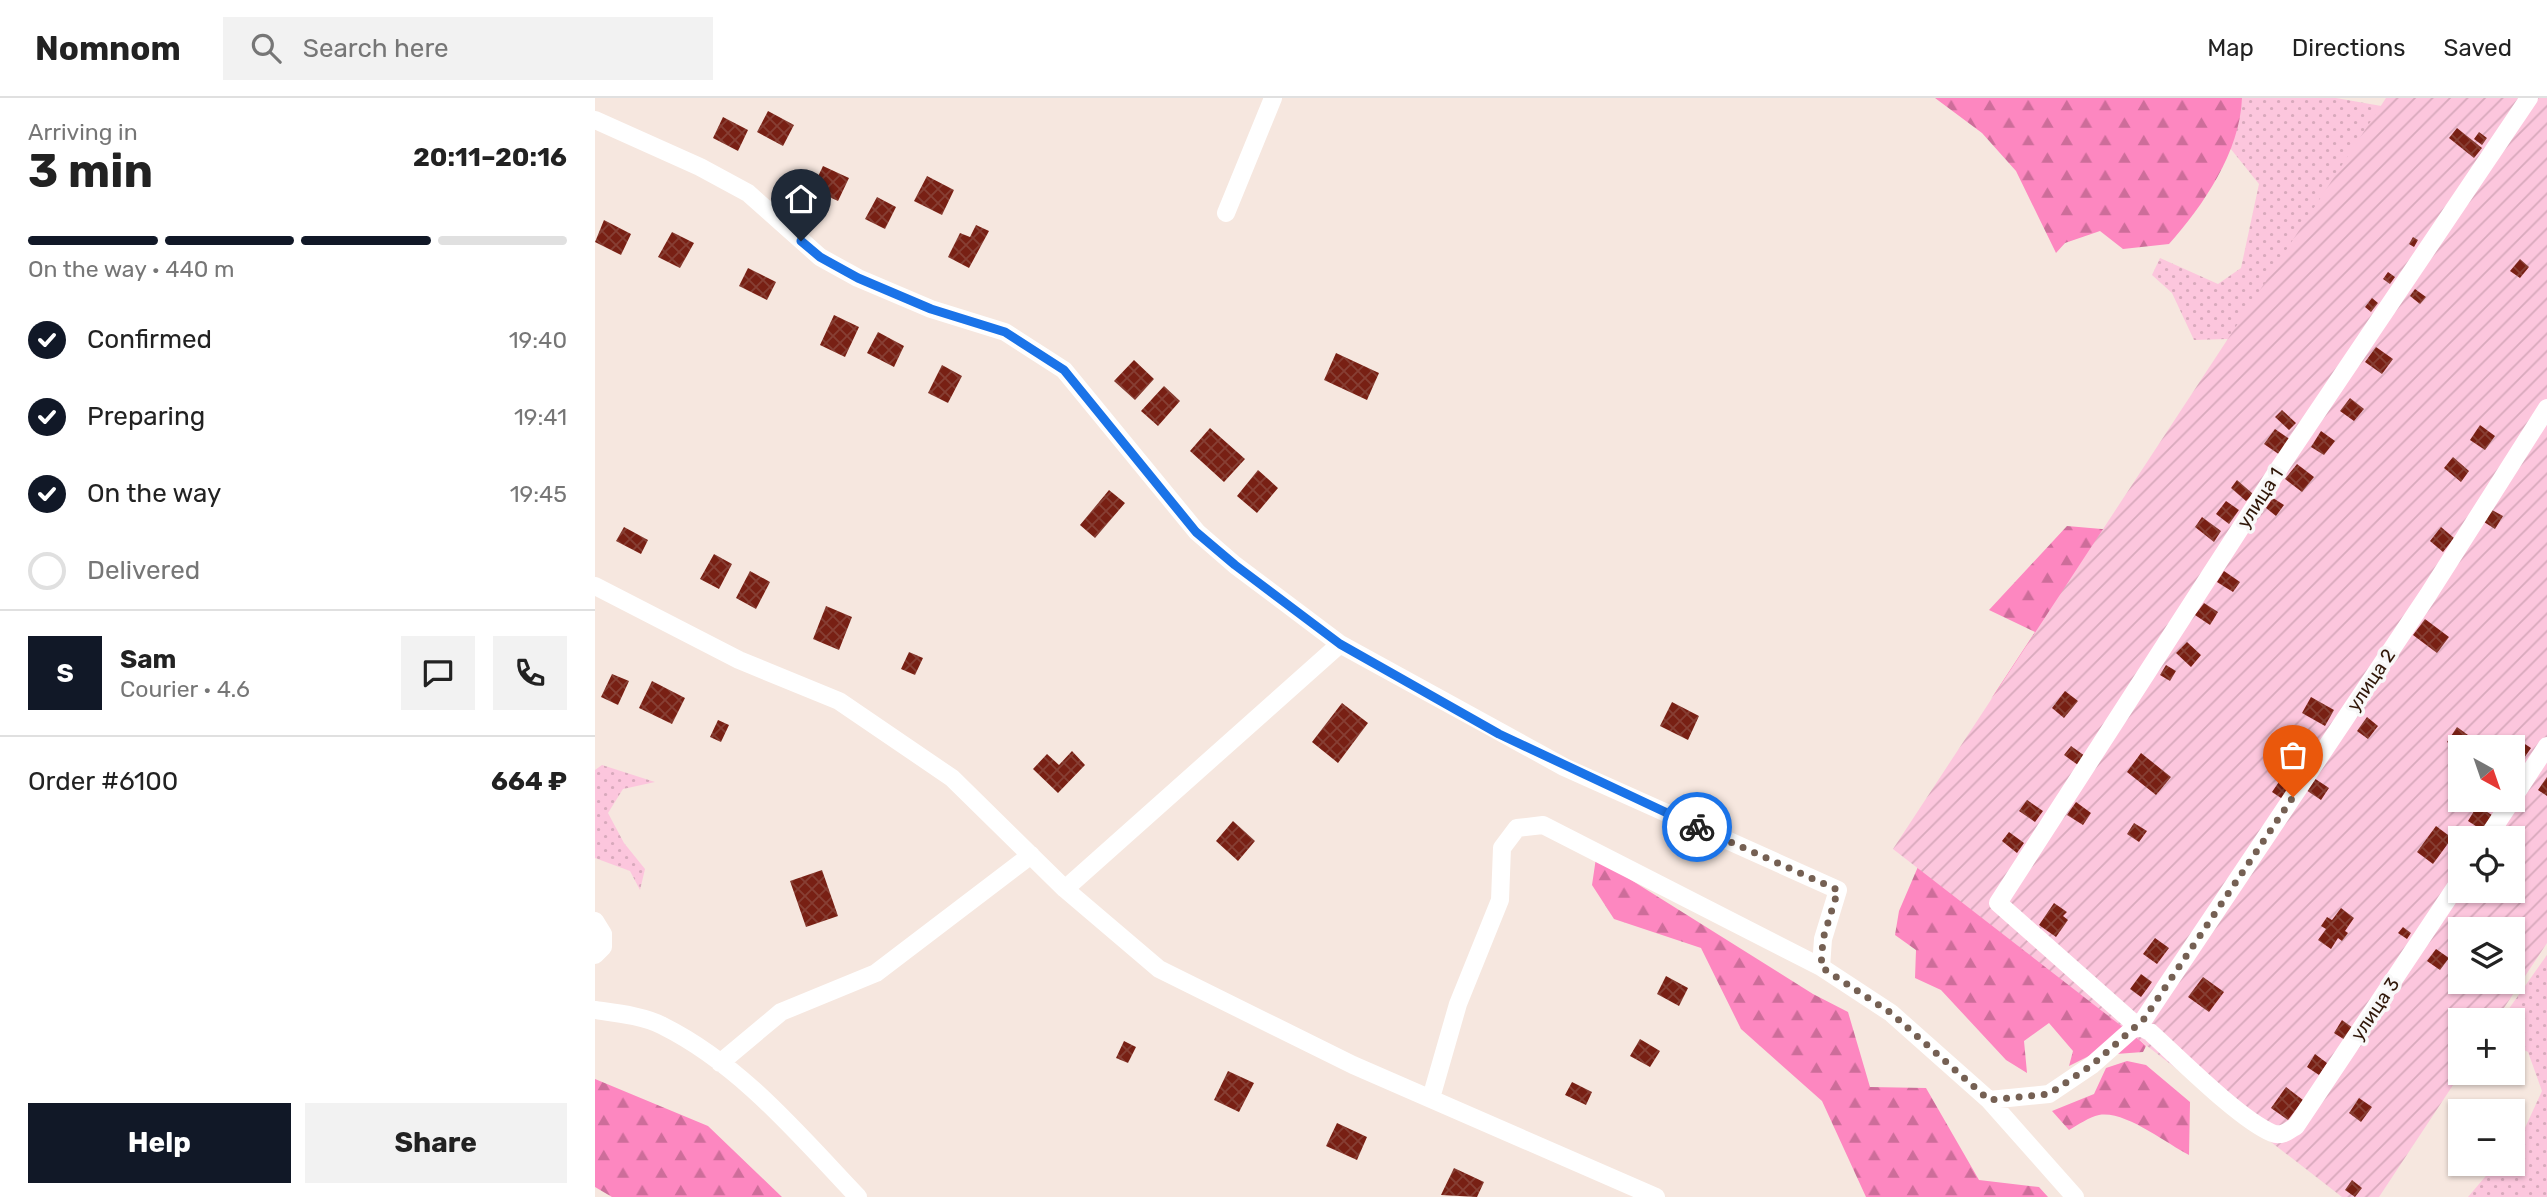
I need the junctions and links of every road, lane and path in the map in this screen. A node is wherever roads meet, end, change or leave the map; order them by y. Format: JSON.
{"nodes":[{"id":1,"x":1273,"y":98,"type":"edge"},
{"id":2,"x":2529,"y":98,"type":"edge"},
{"id":3,"x":595,"y":120,"type":"edge"},
{"id":4,"x":1226,"y":213,"type":"dead end"},
{"id":5,"x":2547,"y":408,"type":"edge"},
{"id":6,"x":595,"y":586,"type":"edge"},
{"id":7,"x":1340,"y":644,"type":"junction"},
{"id":8,"x":2547,"y":746,"type":"edge"},
{"id":9,"x":2525,"y":780,"type":"edge"},
{"id":10,"x":1031,"y":855,"type":"junction"},
{"id":11,"x":1065,"y":888,"type":"junction"},
{"id":12,"x":2448,"y":898,"type":"edge"},
{"id":13,"x":595,"y":921,"type":"edge"},
{"id":14,"x":595,"y":955,"type":"edge"},
{"id":15,"x":1821,"y":967,"type":"junction"},
{"id":16,"x":595,"y":1010,"type":"edge"},
{"id":17,"x":2140,"y":1022,"type":"junction"},
{"id":18,"x":720,"y":1063,"type":"junction"},
{"id":19,"x":1430,"y":1098,"type":"junction"},
{"id":20,"x":1989,"y":1100,"type":"junction"},
{"id":21,"x":858,"y":1197,"type":"edge"},
{"id":22,"x":1656,"y":1197,"type":"edge"},
{"id":23,"x":2075,"y":1197,"type":"edge"}],
"edges":[{"from":1,"to":4,"type":"street"},
{"from":2,"to":17,"type":"street","name":"улица 1"},
{"from":3,"to":7,"type":"street"},
{"from":5,"to":17,"type":"street","name":"улица 2"},
{"from":6,"to":10,"type":"street"},
{"from":7,"to":11,"type":"street"},
{"from":7,"to":15,"type":"street"},
{"from":8,"to":9,"type":"street"},
{"from":10,"to":11,"type":"street"},
{"from":10,"to":18,"type":"street"},
{"from":11,"to":19,"type":"street"},
{"from":12,"to":17,"type":"street","name":"улица 3"},
{"from":13,"to":14,"type":"street"},
{"from":15,"to":19,"type":"street"},
{"from":15,"to":20,"type":"street"},
{"from":16,"to":18,"type":"street"},
{"from":17,"to":20,"type":"street","name":"улица 2"},
{"from":18,"to":21,"type":"street"},
{"from":19,"to":22,"type":"street"},
{"from":20,"to":23,"type":"street"}]}
